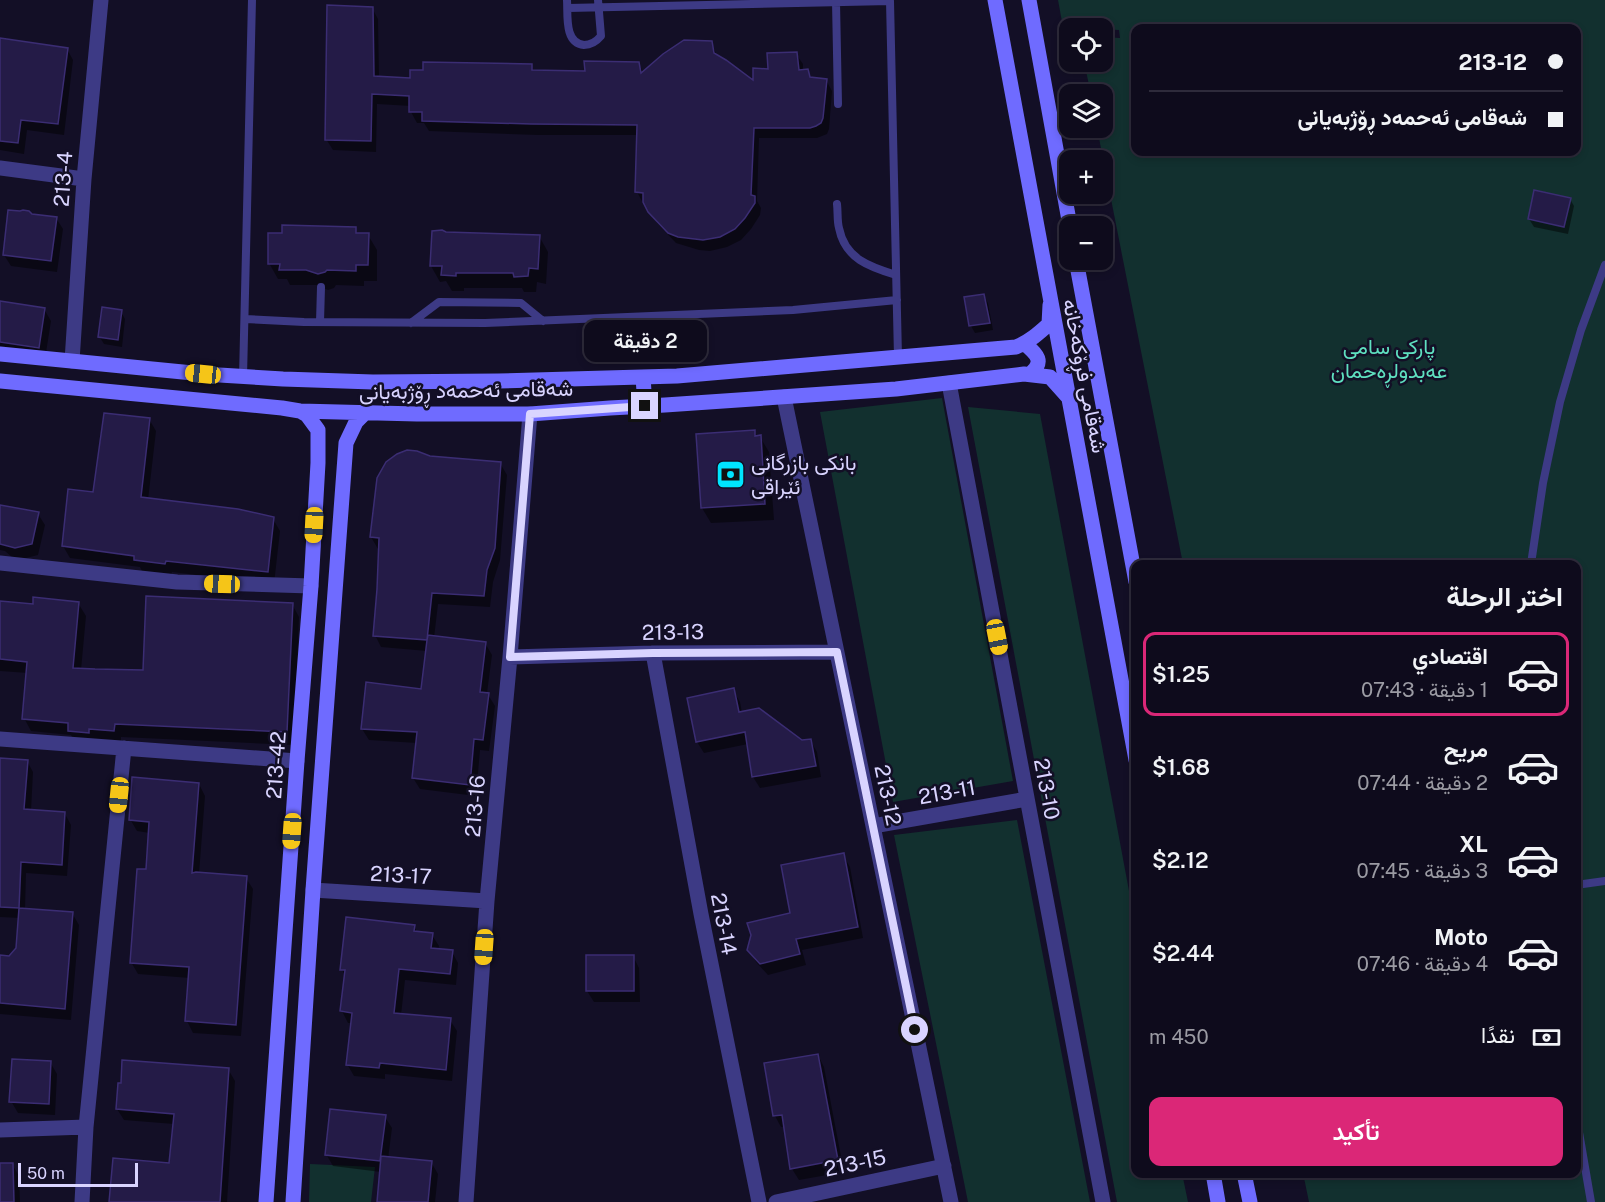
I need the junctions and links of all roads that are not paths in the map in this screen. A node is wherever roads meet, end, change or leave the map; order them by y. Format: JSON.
{"nodes":[{"id":1,"x":93,"y":0,"type":"edge"},
{"id":2,"x":100,"y":0,"type":"edge"},
{"id":3,"x":252,"y":0,"type":"edge"},
{"id":4,"x":994,"y":0,"type":"edge"},
{"id":5,"x":1029,"y":0,"type":"edge"},
{"id":6,"x":836,"y":3,"type":"junction"},
{"id":7,"x":567,"y":4,"type":"edge"},
{"id":8,"x":598,"y":4,"type":"edge"},
{"id":9,"x":838,"y":104,"type":"dead end"},
{"id":10,"x":0,"y":168,"type":"edge"},
{"id":11,"x":84,"y":179,"type":"junction"},
{"id":12,"x":837,"y":204,"type":"dead end"},
{"id":13,"x":1068,"y":216,"type":"edge"},
{"id":14,"x":1605,"y":265,"type":"edge"},
{"id":15,"x":1078,"y":270,"type":"edge"},
{"id":16,"x":896,"y":274,"type":"junction"},
{"id":17,"x":321,"y":287,"type":"dead end"},
{"id":18,"x":897,"y":300,"type":"junction"},
{"id":19,"x":1050,"y":304,"type":"junction"},
{"id":20,"x":245,"y":319,"type":"junction"},
{"id":21,"x":543,"y":321,"type":"junction"},
{"id":22,"x":320,"y":322,"type":"junction"},
{"id":23,"x":411,"y":323,"type":"junction"},
{"id":24,"x":1025,"y":344,"type":"junction"},
{"id":25,"x":0,"y":354,"type":"edge"},
{"id":26,"x":898,"y":357,"type":"junction"},
{"id":27,"x":72,"y":361,"type":"junction"},
{"id":28,"x":1030,"y":374,"type":"junction"},
{"id":29,"x":243,"y":377,"type":"junction"},
{"id":30,"x":643,"y":377,"type":"junction"},
{"id":31,"x":0,"y":381,"type":"edge"},
{"id":32,"x":949,"y":383,"type":"junction"},
{"id":33,"x":1067,"y":396,"type":"junction"},
{"id":34,"x":784,"y":397,"type":"junction"},
{"id":35,"x":645,"y":406,"type":"junction"},
{"id":36,"x":300,"y":411,"type":"junction"},
{"id":37,"x":365,"y":412,"type":"junction"},
{"id":38,"x":530,"y":414,"type":"junction"},
{"id":39,"x":1132,"y":560,"type":"edge"},
{"id":40,"x":1531,"y":560,"type":"edge"},
{"id":41,"x":0,"y":563,"type":"edge"},
{"id":42,"x":311,"y":586,"type":"junction"},
{"id":43,"x":837,"y":652,"type":"junction"},
{"id":44,"x":653,"y":653,"type":"junction"},
{"id":45,"x":510,"y":657,"type":"junction"},
{"id":46,"x":1131,"y":734,"type":"edge"},
{"id":47,"x":0,"y":739,"type":"edge"},
{"id":48,"x":124,"y":747,"type":"junction"},
{"id":49,"x":297,"y":761,"type":"junction"},
{"id":50,"x":1027,"y":799,"type":"junction"},
{"id":51,"x":873,"y":826,"type":"junction"},
{"id":52,"x":1605,"y":881,"type":"edge"},
{"id":53,"x":1581,"y":884,"type":"edge"},
{"id":54,"x":313,"y":890,"type":"junction"},
{"id":55,"x":487,"y":901,"type":"junction"},
{"id":56,"x":86,"y":1127,"type":"junction"},
{"id":57,"x":0,"y":1130,"type":"edge"},
{"id":58,"x":1581,"y":1144,"type":"edge"},
{"id":59,"x":944,"y":1166,"type":"junction"},
{"id":60,"x":1214,"y":1178,"type":"edge"},
{"id":61,"x":1245,"y":1178,"type":"edge"},
{"id":62,"x":82,"y":1202,"type":"edge"},
{"id":63,"x":266,"y":1202,"type":"edge"},
{"id":64,"x":293,"y":1202,"type":"edge"},
{"id":65,"x":466,"y":1202,"type":"edge"},
{"id":66,"x":759,"y":1202,"type":"edge"},
{"id":67,"x":776,"y":1202,"type":"edge"},
{"id":68,"x":951,"y":1202,"type":"edge"},
{"id":69,"x":1103,"y":1202,"type":"edge"},
{"id":70,"x":1218,"y":1202,"type":"edge"},
{"id":71,"x":1250,"y":1202,"type":"edge"},
{"id":72,"x":1591,"y":1202,"type":"edge"}],
"edges":[{"from":1,"to":2,"type":"street"},
{"from":2,"to":11,"type":"street","name":"213-4"},
{"from":3,"to":20,"type":"lane"},
{"from":4,"to":19,"type":"street","name":"شەقامی فڕۆکەخانە"},
{"from":5,"to":13,"type":"street"},
{"from":6,"to":8,"type":"lane"},
{"from":6,"to":9,"type":"lane"},
{"from":6,"to":16,"type":"lane"},
{"from":7,"to":8,"type":"lane"},
{"from":7,"to":8,"type":"lane"},
{"from":10,"to":11,"type":"street"},
{"from":11,"to":27,"type":"street","name":"213-4"},
{"from":12,"to":16,"type":"lane"},
{"from":14,"to":40,"type":"lane"},
{"from":15,"to":39,"type":"street","name":"شەقامی فڕۆکەخانە"},
{"from":16,"to":18,"type":"lane"},
{"from":17,"to":22,"type":"lane"},
{"from":18,"to":21,"type":"lane"},
{"from":18,"to":26,"type":"lane"},
{"from":19,"to":24,"type":"street"},
{"from":19,"to":33,"type":"street","name":"شەقامی فڕۆکەخانە"},
{"from":20,"to":22,"type":"lane"},
{"from":20,"to":29,"type":"lane"},
{"from":21,"to":23,"type":"lane"},
{"from":21,"to":23,"type":"lane"},
{"from":22,"to":23,"type":"lane"},
{"from":24,"to":26,"type":"street","name":"شەقامی ئەحمەد ڕۆژبەیانی"},
{"from":24,"to":28,"type":"street"},
{"from":25,"to":27,"type":"street","name":"شەقامی ئەحمەد ڕۆژبەیانی"},
{"from":26,"to":30,"type":"street","name":"شەقامی ئەحمەد ڕۆژبەیانی"},
{"from":27,"to":29,"type":"street","name":"شەقامی ئەحمەد ڕۆژبەیانی"},
{"from":28,"to":32,"type":"street","name":"شەقامی ئەحمەد ڕۆژبەیانی"},
{"from":28,"to":33,"type":"street","name":"شەقامی ئەحمەد ڕۆژبەیانی"},
{"from":29,"to":30,"type":"street","name":"شەقامی ئەحمەد ڕۆژبەیانی"},
{"from":30,"to":35,"type":"street"},
{"from":31,"to":36,"type":"street","name":"شەقامی ئەحمەد ڕۆژبەیانی"},
{"from":32,"to":34,"type":"street","name":"شەقامی ئەحمەد ڕۆژبەیانی"},
{"from":32,"to":50,"type":"street","name":"213-10"},
{"from":33,"to":46,"type":"street","name":"شەقامی فڕۆکەخانە"},
{"from":34,"to":35,"type":"street","name":"شەقامی ئەحمەد ڕۆژبەیانی"},
{"from":34,"to":43,"type":"street","name":"213-12"},
{"from":35,"to":38,"type":"street","name":"شەقامی ئەحمەد ڕۆژبەیانی"},
{"from":36,"to":37,"type":"street","name":"شەقامی ئەحمەد ڕۆژبەیانی"},
{"from":36,"to":42,"type":"street","name":"213-42"},
{"from":37,"to":38,"type":"street","name":"شەقامی ئەحمەد ڕۆژبەیانی"},
{"from":37,"to":54,"type":"street"},
{"from":38,"to":45,"type":"street","name":"213-16"},
{"from":41,"to":42,"type":"street"},
{"from":42,"to":49,"type":"street","name":"213-42"},
{"from":43,"to":44,"type":"street","name":"213-13"},
{"from":43,"to":51,"type":"street","name":"213-12"},
{"from":44,"to":45,"type":"street","name":"213-13"},
{"from":44,"to":66,"type":"street","name":"213-14"},
{"from":45,"to":55,"type":"street","name":"213-16"},
{"from":47,"to":48,"type":"street"},
{"from":48,"to":49,"type":"street"},
{"from":48,"to":56,"type":"street"},
{"from":49,"to":63,"type":"street","name":"213-42"},
{"from":50,"to":51,"type":"street","name":"213-11"},
{"from":50,"to":69,"type":"street","name":"213-10"},
{"from":51,"to":59,"type":"street","name":"213-12"},
{"from":52,"to":53,"type":"lane"},
{"from":54,"to":55,"type":"street","name":"213-17"},
{"from":54,"to":64,"type":"street"},
{"from":55,"to":65,"type":"street","name":"213-16"},
{"from":56,"to":57,"type":"street"},
{"from":56,"to":62,"type":"street"},
{"from":58,"to":72,"type":"lane"},
{"from":59,"to":67,"type":"street","name":"213-15"},
{"from":59,"to":68,"type":"street","name":"213-12"},
{"from":60,"to":70,"type":"street"},
{"from":61,"to":71,"type":"street"}]}
